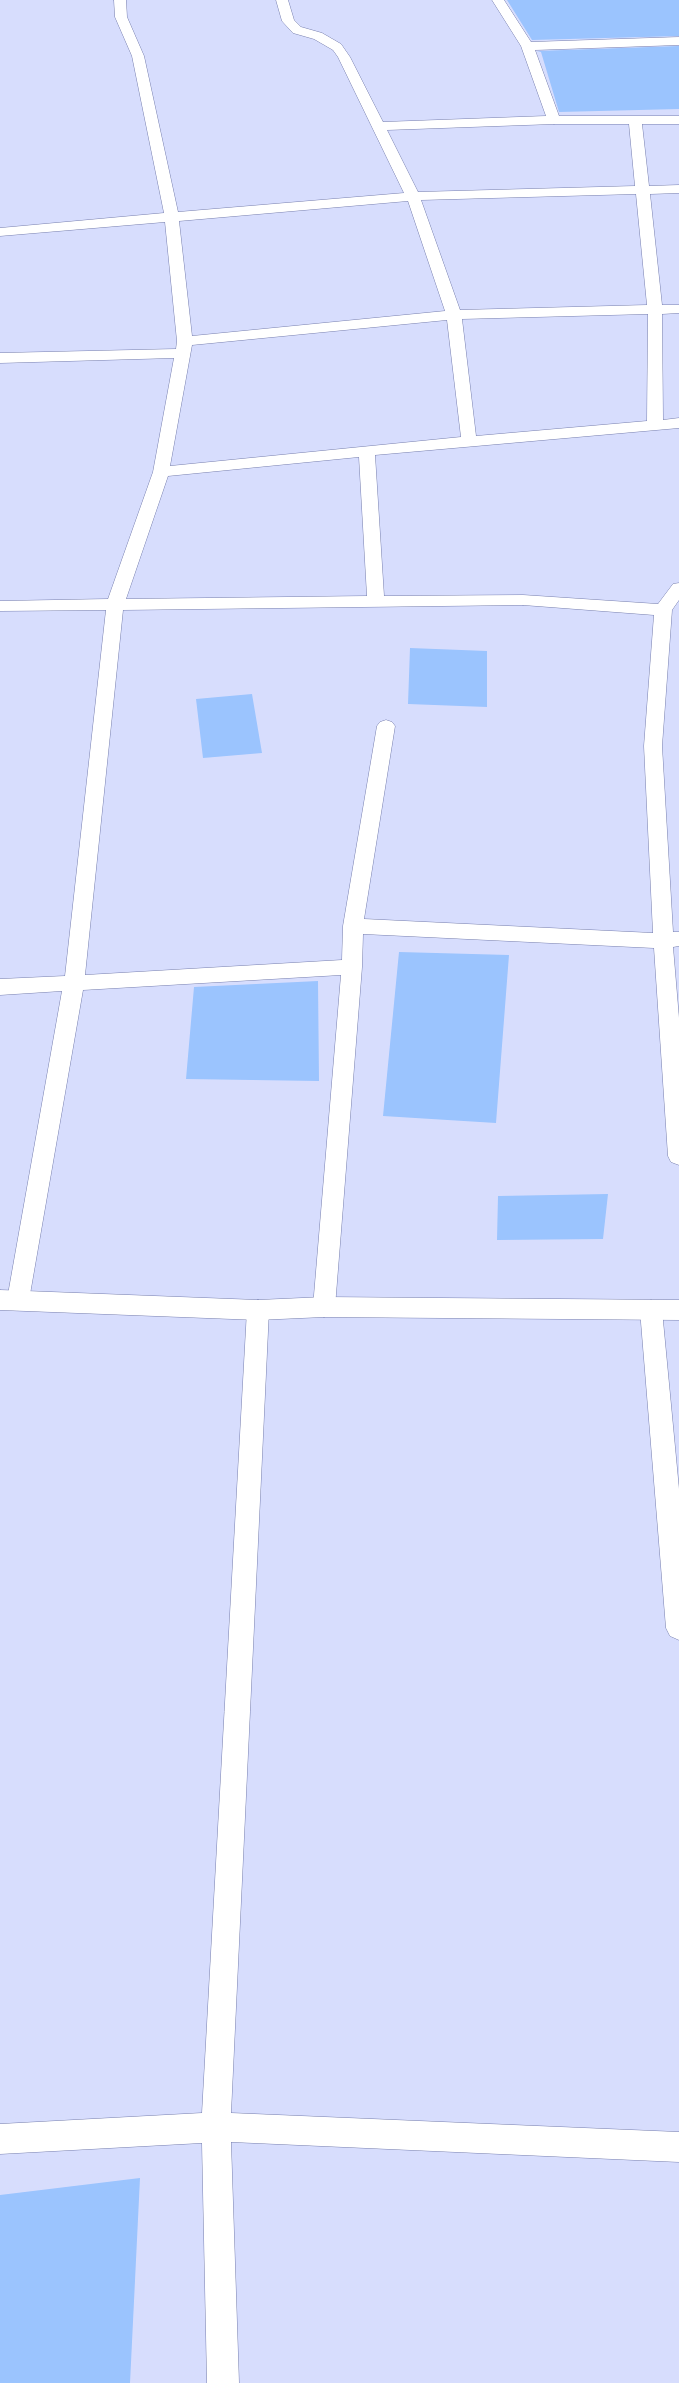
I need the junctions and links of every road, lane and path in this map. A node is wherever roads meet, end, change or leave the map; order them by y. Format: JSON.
{"nodes":[{"id":1,"x":120,"y":0,"type":"edge"},
{"id":2,"x":282,"y":0,"type":"edge"},
{"id":3,"x":498,"y":0,"type":"edge"},
{"id":4,"x":679,"y":41,"type":"edge"},
{"id":5,"x":527,"y":46,"type":"junction"},
{"id":6,"x":635,"y":119,"type":"junction"},
{"id":7,"x":554,"y":120,"type":"junction"},
{"id":8,"x":679,"y":120,"type":"edge"},
{"id":9,"x":379,"y":126,"type":"junction"},
{"id":10,"x":641,"y":189,"type":"junction"},
{"id":11,"x":679,"y":189,"type":"edge"},
{"id":12,"x":413,"y":196,"type":"junction"},
{"id":13,"x":172,"y":217,"type":"junction"},
{"id":14,"x":0,"y":232,"type":"edge"},
{"id":15,"x":655,"y":309,"type":"junction"},
{"id":16,"x":679,"y":309,"type":"edge"},
{"id":17,"x":454,"y":315,"type":"junction"},
{"id":18,"x":184,"y":347,"type":"junction"},
{"id":19,"x":0,"y":358,"type":"edge"},
{"id":20,"x":679,"y":423,"type":"edge"},
{"id":21,"x":654,"y":426,"type":"junction"},
{"id":22,"x":469,"y":441,"type":"junction"},
{"id":23,"x":366,"y":451,"type":"junction"},
{"id":24,"x":161,"y":472,"type":"junction"},
{"id":25,"x":679,"y":588,"type":"edge"},
{"id":26,"x":376,"y":601,"type":"junction"},
{"id":27,"x":115,"y":605,"type":"junction"},
{"id":28,"x":0,"y":606,"type":"edge"},
{"id":29,"x":663,"y":610,"type":"junction"},
{"id":30,"x":386,"y":726,"type":"dead end"},
{"id":31,"x":353,"y":926,"type":"junction"},
{"id":32,"x":671,"y":940,"type":"edge"},
{"id":33,"x":352,"y":967,"type":"junction"},
{"id":34,"x":74,"y":982,"type":"junction"},
{"id":35,"x":0,"y":987,"type":"edge"},
{"id":36,"x":679,"y":1156,"type":"edge"},
{"id":37,"x":9,"y":1300,"type":"edge"},
{"id":38,"x":324,"y":1307,"type":"junction"},
{"id":39,"x":258,"y":1310,"type":"junction"},
{"id":40,"x":651,"y":1310,"type":"junction"},
{"id":41,"x":679,"y":1310,"type":"edge"},
{"id":42,"x":679,"y":1628,"type":"edge"},
{"id":43,"x":216,"y":2127,"type":"junction"},
{"id":44,"x":0,"y":2139,"type":"edge"},
{"id":45,"x":679,"y":2147,"type":"edge"},
{"id":46,"x":223,"y":2383,"type":"edge"}],
"edges":[{"from":1,"to":13,"type":"street"},
{"from":2,"to":9,"type":"street"},
{"from":3,"to":5,"type":"street"},
{"from":4,"to":5,"type":"street"},
{"from":5,"to":7,"type":"street"},
{"from":6,"to":7,"type":"street"},
{"from":6,"to":8,"type":"street"},
{"from":6,"to":10,"type":"street"},
{"from":7,"to":9,"type":"street"},
{"from":9,"to":12,"type":"street"},
{"from":10,"to":11,"type":"street"},
{"from":10,"to":12,"type":"street"},
{"from":10,"to":15,"type":"street"},
{"from":12,"to":13,"type":"street"},
{"from":12,"to":17,"type":"street"},
{"from":13,"to":14,"type":"street"},
{"from":13,"to":18,"type":"street"},
{"from":15,"to":16,"type":"street"},
{"from":15,"to":17,"type":"street"},
{"from":15,"to":21,"type":"street"},
{"from":17,"to":18,"type":"street"},
{"from":17,"to":22,"type":"street"},
{"from":18,"to":19,"type":"street"},
{"from":18,"to":24,"type":"street"},
{"from":20,"to":21,"type":"street"},
{"from":21,"to":22,"type":"street"},
{"from":22,"to":23,"type":"street"},
{"from":23,"to":24,"type":"street"},
{"from":23,"to":26,"type":"street"},
{"from":24,"to":27,"type":"street"},
{"from":25,"to":29,"type":"street"},
{"from":26,"to":27,"type":"street"},
{"from":26,"to":29,"type":"street"},
{"from":27,"to":28,"type":"street"},
{"from":27,"to":34,"type":"street"},
{"from":29,"to":32,"type":"street"},
{"from":30,"to":31,"type":"street"},
{"from":31,"to":32,"type":"street"},
{"from":31,"to":33,"type":"street"},
{"from":32,"to":36,"type":"street"},
{"from":33,"to":34,"type":"street"},
{"from":33,"to":38,"type":"street"},
{"from":34,"to":35,"type":"street"},
{"from":34,"to":37,"type":"street"},
{"from":37,"to":39,"type":"street"},
{"from":38,"to":39,"type":"street"},
{"from":38,"to":40,"type":"street"},
{"from":39,"to":43,"type":"street"},
{"from":40,"to":41,"type":"street"},
{"from":40,"to":42,"type":"street"},
{"from":43,"to":44,"type":"street"},
{"from":43,"to":45,"type":"street"},
{"from":43,"to":46,"type":"street"}]}
